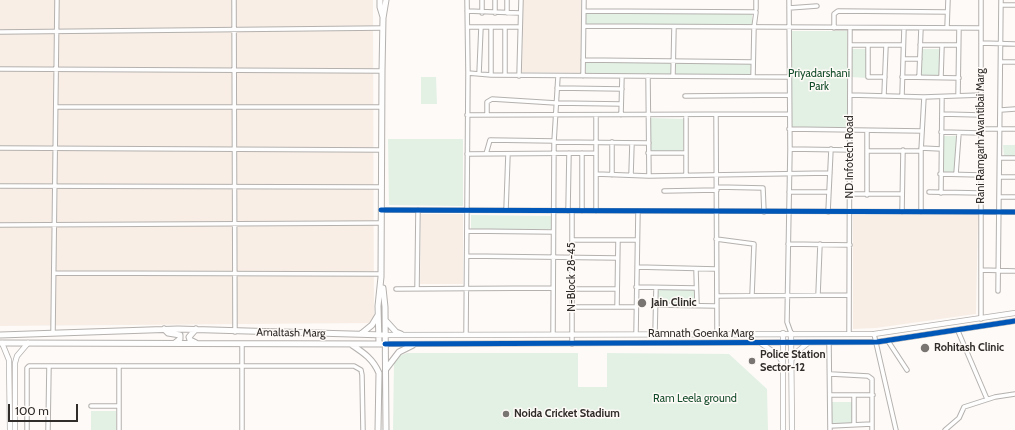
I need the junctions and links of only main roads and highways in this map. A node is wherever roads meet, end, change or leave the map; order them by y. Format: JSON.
{"nodes":[{"id":1,"x":380,"y":0,"type":"edge"},
{"id":2,"x":386,"y":0,"type":"edge"},
{"id":3,"x":383,"y":18,"type":"junction"},
{"id":4,"x":381,"y":275,"type":"junction"},
{"id":5,"x":378,"y":315,"type":"junction"},
{"id":6,"x":385,"y":320,"type":"junction"},
{"id":7,"x":164,"y":329,"type":"junction"},
{"id":8,"x":196,"y":329,"type":"junction"},
{"id":9,"x":379,"y":334,"type":"junction"},
{"id":10,"x":385,"y":334,"type":"junction"},
{"id":11,"x":401,"y":334,"type":"road end"},
{"id":12,"x":0,"y":335,"type":"edge"},
{"id":13,"x":360,"y":335,"type":"junction"},
{"id":14,"x":1,"y":343,"type":"edge"},
{"id":15,"x":173,"y":344,"type":"junction"},
{"id":16,"x":197,"y":344,"type":"junction"},
{"id":17,"x":351,"y":344,"type":"junction"},
{"id":18,"x":379,"y":344,"type":"junction"},
{"id":19,"x":385,"y":344,"type":"junction"},
{"id":20,"x":413,"y":345,"type":"road end"},
{"id":21,"x":386,"y":371,"type":"junction"},
{"id":22,"x":378,"y":430,"type":"edge"},
{"id":23,"x":386,"y":430,"type":"edge"}],
"edges":[{"from":1,"to":3,"type":"main road"},
{"from":2,"to":3,"type":"main road"},
{"from":3,"to":4,"type":"main road"},
{"from":4,"to":5,"type":"main road"},
{"from":4,"to":6,"type":"main road"},
{"from":5,"to":9,"type":"main road"},
{"from":5,"to":13,"type":"main road"},
{"from":6,"to":10,"type":"main road"},
{"from":6,"to":11,"type":"main road"},
{"from":7,"to":8,"type":"main road","name":"Amaltash Marg"},
{"from":7,"to":12,"type":"main road","name":"Amaltash Marg"},
{"from":7,"to":15,"type":"main road","name":"Amaltash Marg"},
{"from":8,"to":13,"type":"main road","name":"Amaltash Marg"},
{"from":8,"to":16,"type":"main road"},
{"from":9,"to":10,"type":"main road","name":"Amaltash Marg"},
{"from":9,"to":13,"type":"main road","name":"Amaltash Marg"},
{"from":9,"to":18,"type":"main road"},
{"from":10,"to":19,"type":"main road"},
{"from":14,"to":15,"type":"main road","name":"Amaltash Marg"},
{"from":15,"to":16,"type":"main road","name":"Amaltash Marg"},
{"from":16,"to":17,"type":"main road","name":"Amaltash Marg"},
{"from":17,"to":18,"type":"main road","name":"Amaltash Marg"},
{"from":17,"to":22,"type":"main road"},
{"from":18,"to":19,"type":"main road","name":"Amaltash Marg"},
{"from":19,"to":21,"type":"main road"},
{"from":20,"to":21,"type":"main road"},
{"from":21,"to":23,"type":"main road"}]}
